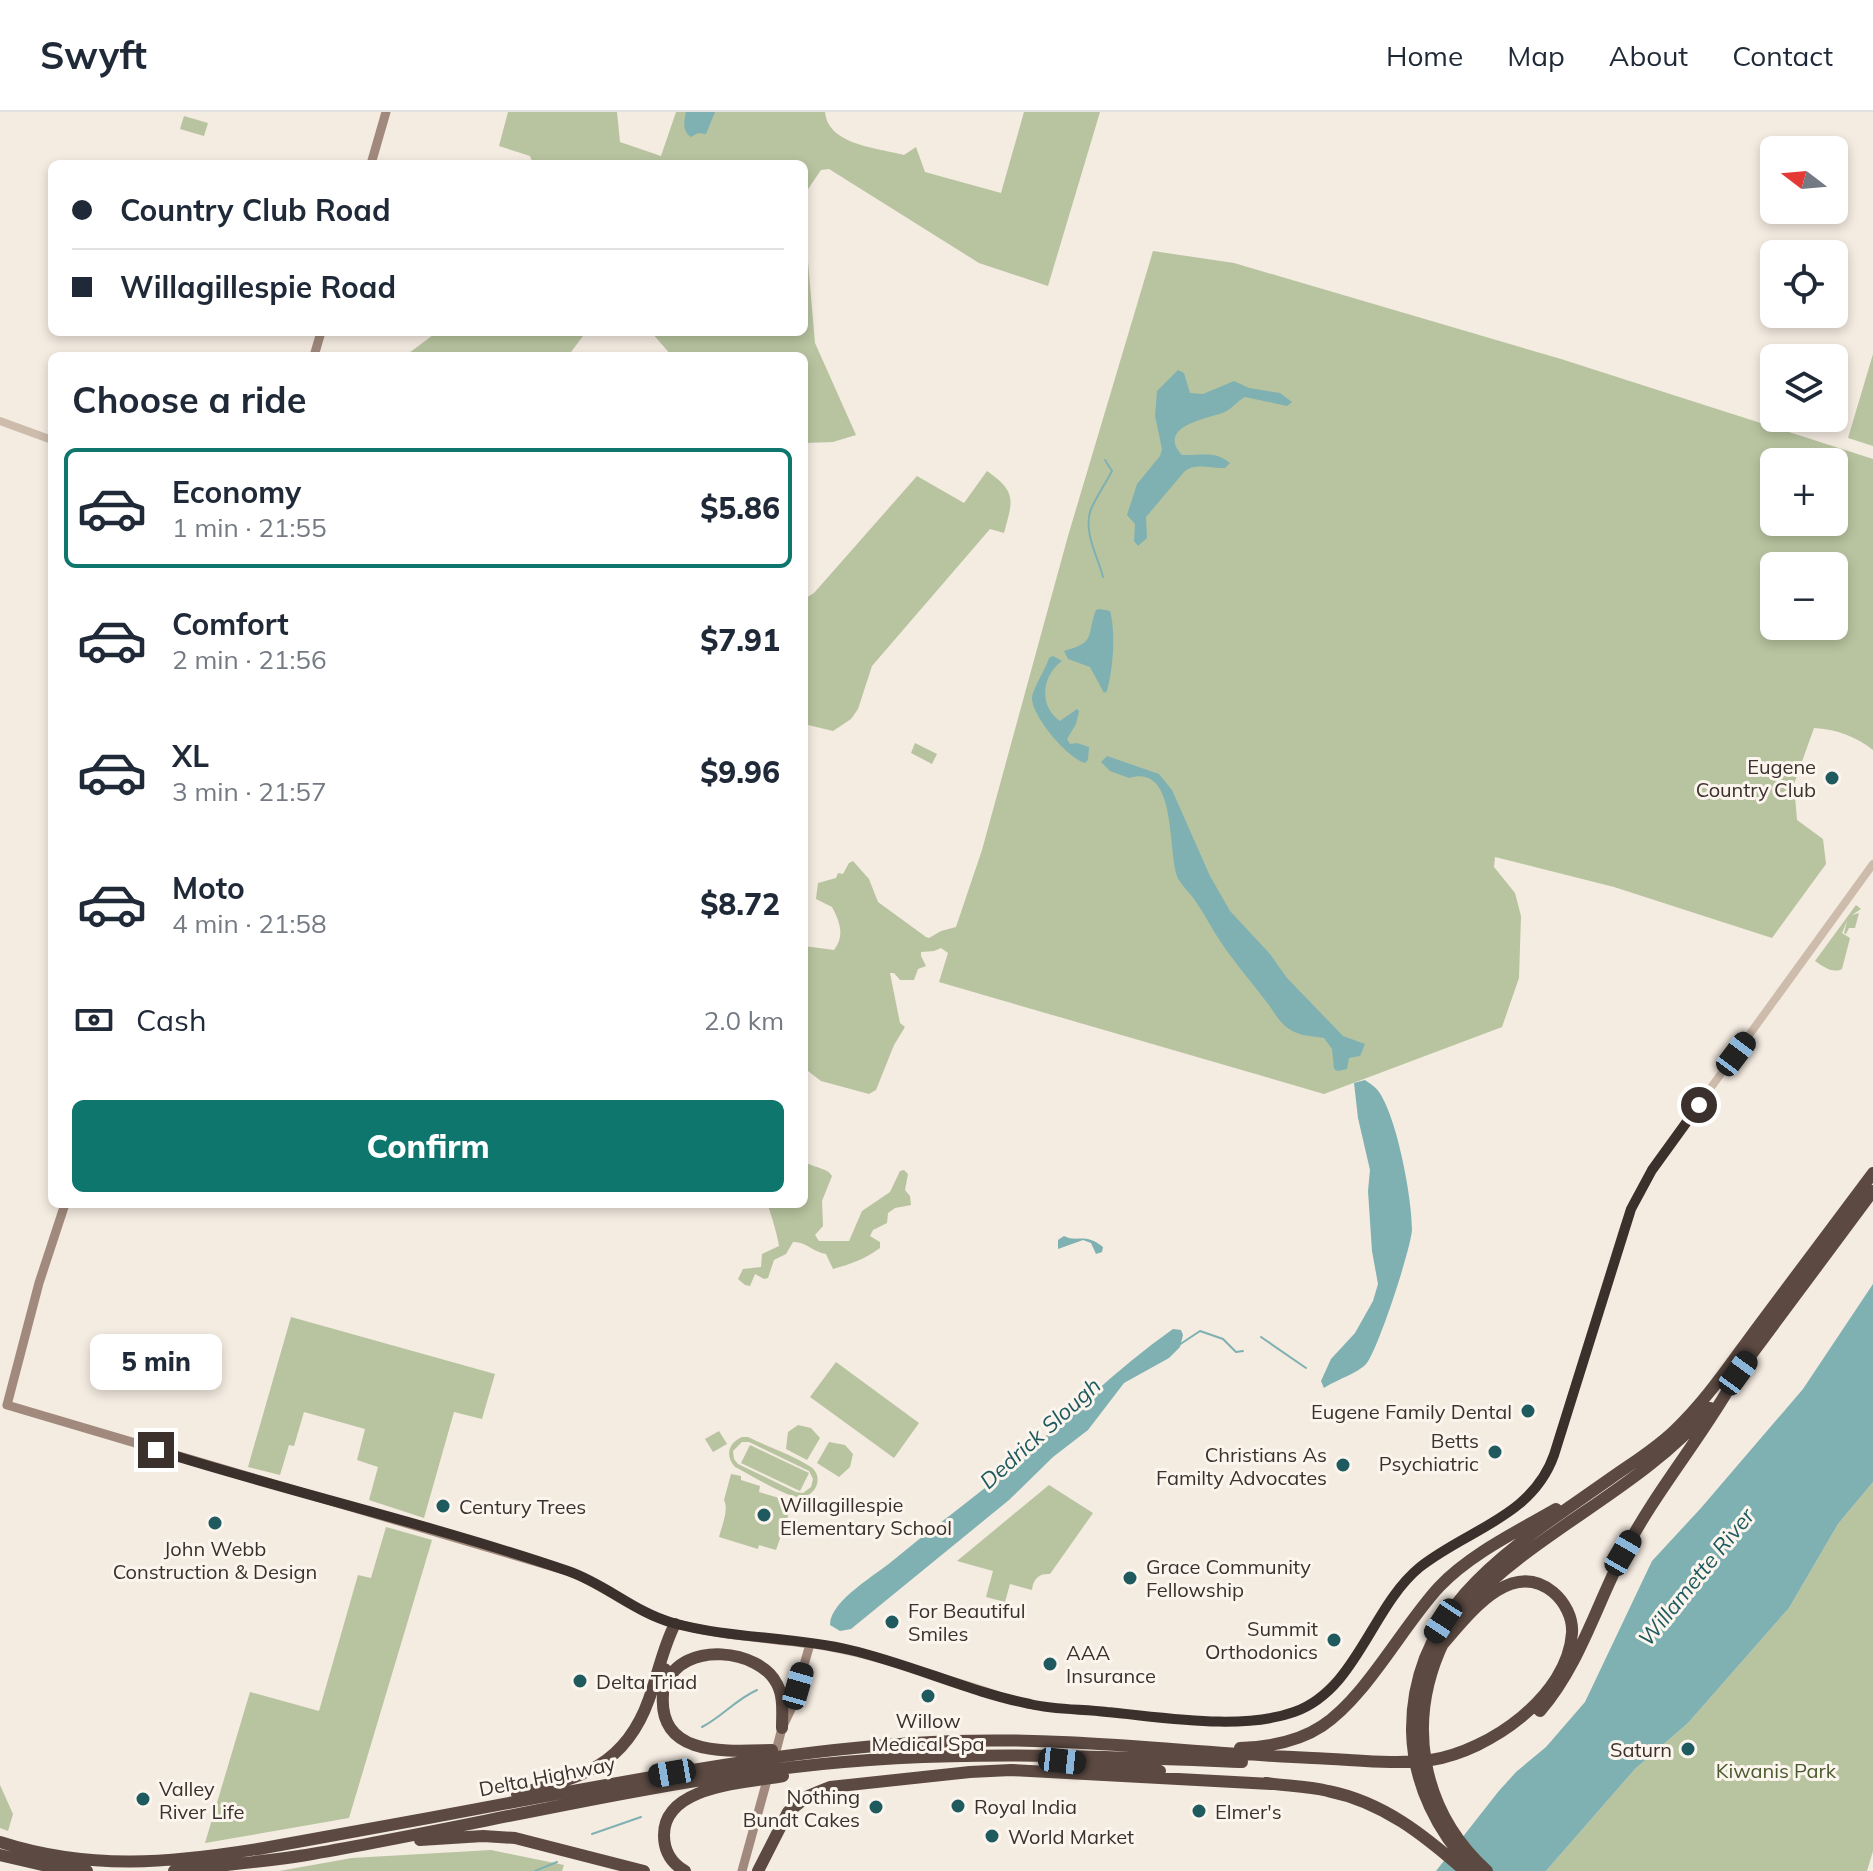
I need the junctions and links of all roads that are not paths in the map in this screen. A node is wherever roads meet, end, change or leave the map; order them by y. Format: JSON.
{"nodes":[{"id":1,"x":386,"y":112,"type":"edge"},
{"id":2,"x":372,"y":160,"type":"edge"},
{"id":3,"x":0,"y":421,"type":"edge"},
{"id":4,"x":48,"y":439,"type":"edge"},
{"id":5,"x":1873,"y":864,"type":"edge"},
{"id":6,"x":1873,"y":1173,"type":"edge"},
{"id":7,"x":1873,"y":1191,"type":"edge"},
{"id":8,"x":64,"y":1208,"type":"edge"},
{"id":9,"x":1738,"y":1373,"type":"junction"},
{"id":10,"x":1612,"y":1478,"type":"junction"},
{"id":11,"x":675,"y":1624,"type":"junction"},
{"id":12,"x":810,"y":1644,"type":"junction"},
{"id":13,"x":1442,"y":1645,"type":"junction"},
{"id":14,"x":663,"y":1691,"type":"junction"},
{"id":15,"x":782,"y":1728,"type":"junction"},
{"id":16,"x":1417,"y":1735,"type":"junction"},
{"id":17,"x":859,"y":1746,"type":"junction"},
{"id":18,"x":1201,"y":1750,"type":"junction"},
{"id":19,"x":1004,"y":1756,"type":"junction"},
{"id":20,"x":892,"y":1760,"type":"junction"},
{"id":21,"x":1271,"y":1784,"type":"junction"},
{"id":22,"x":438,"y":1817,"type":"junction"},
{"id":23,"x":0,"y":1842,"type":"edge"},
{"id":24,"x":310,"y":1854,"type":"junction"},
{"id":25,"x":0,"y":1855,"type":"edge"},
{"id":26,"x":87,"y":1871,"type":"edge"},
{"id":27,"x":174,"y":1871,"type":"edge"},
{"id":28,"x":644,"y":1871,"type":"edge"},
{"id":29,"x":685,"y":1871,"type":"edge"},
{"id":30,"x":742,"y":1871,"type":"edge"},
{"id":31,"x":758,"y":1871,"type":"edge"},
{"id":32,"x":1465,"y":1871,"type":"edge"},
{"id":33,"x":1475,"y":1871,"type":"edge"},
{"id":34,"x":1487,"y":1871,"type":"edge"}],
"edges":[{"from":1,"to":2,"type":"main road"},
{"from":3,"to":4,"type":"street"},
{"from":5,"to":12,"type":"street"},
{"from":6,"to":10,"type":"highway"},
{"from":7,"to":9,"type":"highway"},
{"from":8,"to":11,"type":"main road"},
{"from":9,"to":13,"type":"highway"},
{"from":9,"to":19,"type":"highway"},
{"from":10,"to":16,"type":"highway"},
{"from":10,"to":18,"type":"highway"},
{"from":11,"to":12,"type":"main road"},
{"from":11,"to":14,"type":"highway"},
{"from":11,"to":22,"type":"highway"},
{"from":12,"to":15,"type":"main road"},
{"from":13,"to":16,"type":"highway"},
{"from":13,"to":18,"type":"highway"},
{"from":14,"to":15,"type":"highway"},
{"from":14,"to":17,"type":"highway"},
{"from":15,"to":30,"type":"main road"},
{"from":16,"to":33,"type":"highway"},
{"from":16,"to":34,"type":"highway"},
{"from":17,"to":18,"type":"highway","name":"Delta Highway"},
{"from":17,"to":22,"type":"highway","name":"Delta Highway"},
{"from":19,"to":20,"type":"highway","name":"Delta Highway"},
{"from":19,"to":21,"type":"highway"},
{"from":20,"to":24,"type":"highway","name":"Delta Highway"},
{"from":20,"to":29,"type":"highway"},
{"from":21,"to":31,"type":"highway"},
{"from":21,"to":32,"type":"highway"},
{"from":22,"to":23,"type":"highway","name":"Delta Highway"},
{"from":24,"to":27,"type":"highway","name":"Delta Highway"},
{"from":24,"to":28,"type":"highway"},
{"from":25,"to":26,"type":"highway"}]}
